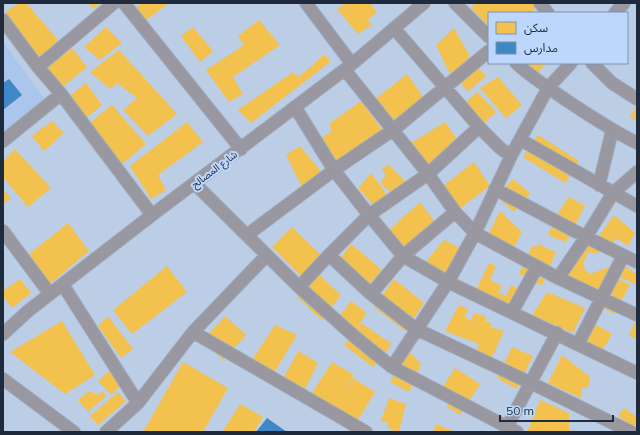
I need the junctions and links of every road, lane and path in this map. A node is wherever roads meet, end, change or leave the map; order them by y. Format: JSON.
{"nodes":[{"id":1,"x":114,"y":3,"type":"edge"},
{"id":2,"x":124,"y":3,"type":"edge"},
{"id":3,"x":306,"y":3,"type":"edge"},
{"id":4,"x":424,"y":3,"type":"edge"},
{"id":5,"x":455,"y":3,"type":"edge"},
{"id":6,"x":540,"y":3,"type":"edge"},
{"id":7,"x":624,"y":3,"type":"edge"},
{"id":8,"x":547,"y":12,"type":"edge"},
{"id":9,"x":616,"y":12,"type":"edge"},
{"id":10,"x":3,"y":20,"type":"edge"},
{"id":11,"x":394,"y":28,"type":"junction"},
{"id":12,"x":488,"y":36,"type":"edge"},
{"id":13,"x":488,"y":52,"type":"edge"},
{"id":14,"x":517,"y":64,"type":"edge"},
{"id":15,"x":570,"y":64,"type":"edge"},
{"id":16,"x":593,"y":64,"type":"edge"},
{"id":17,"x":38,"y":67,"type":"junction"},
{"id":18,"x":349,"y":67,"type":"junction"},
{"id":19,"x":445,"y":88,"type":"junction"},
{"id":20,"x":548,"y":88,"type":"junction"},
{"id":21,"x":61,"y":94,"type":"junction"},
{"id":22,"x":637,"y":99,"type":"edge"},
{"id":23,"x":295,"y":108,"type":"junction"},
{"id":24,"x":479,"y":127,"type":"junction"},
{"id":25,"x":393,"y":130,"type":"junction"},
{"id":26,"x":612,"y":131,"type":"junction"},
{"id":27,"x":521,"y":140,"type":"junction"},
{"id":28,"x":3,"y":141,"type":"edge"},
{"id":29,"x":637,"y":143,"type":"edge"},
{"id":30,"x":241,"y":149,"type":"junction"},
{"id":31,"x":511,"y":156,"type":"junction"},
{"id":32,"x":334,"y":170,"type":"junction"},
{"id":33,"x":637,"y":172,"type":"edge"},
{"id":34,"x":428,"y":174,"type":"junction"},
{"id":35,"x":195,"y":184,"type":"junction"},
{"id":36,"x":599,"y":185,"type":"junction"},
{"id":37,"x":495,"y":189,"type":"junction"},
{"id":38,"x":613,"y":193,"type":"junction"},
{"id":39,"x":637,"y":206,"type":"edge"},
{"id":40,"x":455,"y":212,"type":"junction"},
{"id":41,"x":152,"y":215,"type":"junction"},
{"id":42,"x":369,"y":216,"type":"junction"},
{"id":43,"x":3,"y":231,"type":"edge"},
{"id":44,"x":474,"y":233,"type":"junction"},
{"id":45,"x":247,"y":235,"type":"junction"},
{"id":46,"x":586,"y":237,"type":"junction"},
{"id":47,"x":267,"y":255,"type":"junction"},
{"id":48,"x":329,"y":255,"type":"junction"},
{"id":49,"x":403,"y":256,"type":"junction"},
{"id":50,"x":624,"y":256,"type":"junction"},
{"id":51,"x":637,"y":262,"type":"edge"},
{"id":52,"x":537,"y":267,"type":"junction"},
{"id":53,"x":558,"y":278,"type":"junction"},
{"id":54,"x":448,"y":282,"type":"junction"},
{"id":55,"x":63,"y":285,"type":"junction"},
{"id":56,"x":299,"y":287,"type":"junction"},
{"id":57,"x":50,"y":294,"type":"junction"},
{"id":58,"x":371,"y":294,"type":"junction"},
{"id":59,"x":601,"y":298,"type":"junction"},
{"id":60,"x":512,"y":312,"type":"junction"},
{"id":61,"x":637,"y":315,"type":"edge"},
{"id":62,"x":416,"y":329,"type":"junction"},
{"id":63,"x":193,"y":332,"type":"junction"},
{"id":64,"x":557,"y":333,"type":"junction"},
{"id":65,"x":3,"y":334,"type":"edge"},
{"id":66,"x":578,"y":344,"type":"junction"},
{"id":67,"x":392,"y":367,"type":"junction"},
{"id":68,"x":637,"y":373,"type":"edge"},
{"id":69,"x":3,"y":379,"type":"edge"},
{"id":70,"x":531,"y":383,"type":"junction"},
{"id":71,"x":138,"y":403,"type":"junction"},
{"id":72,"x":512,"y":430,"type":"edge"},
{"id":73,"x":74,"y":432,"type":"edge"},
{"id":74,"x":106,"y":432,"type":"edge"},
{"id":75,"x":366,"y":432,"type":"edge"},
{"id":76,"x":631,"y":432,"type":"edge"}],
"edges":[{"from":1,"to":17,"type":"street"},
{"from":2,"to":30,"type":"street"},
{"from":3,"to":18,"type":"street"},
{"from":4,"to":11,"type":"street","name":"شارع المصالح"},
{"from":5,"to":12,"type":"street"},
{"from":6,"to":8,"type":"street"},
{"from":7,"to":9,"type":"street"},
{"from":10,"to":17,"type":"street"},
{"from":11,"to":18,"type":"street","name":"شارع المصالح"},
{"from":11,"to":19,"type":"street"},
{"from":13,"to":19,"type":"street"},
{"from":14,"to":20,"type":"street"},
{"from":15,"to":20,"type":"street"},
{"from":16,"to":22,"type":"street"},
{"from":17,"to":21,"type":"street"},
{"from":18,"to":23,"type":"street","name":"شارع المصالح"},
{"from":18,"to":25,"type":"street"},
{"from":19,"to":24,"type":"street"},
{"from":19,"to":25,"type":"street"},
{"from":20,"to":26,"type":"street"},
{"from":20,"to":27,"type":"street"},
{"from":21,"to":28,"type":"street"},
{"from":21,"to":41,"type":"street"},
{"from":23,"to":30,"type":"street","name":"شارع المصالح"},
{"from":23,"to":32,"type":"street"},
{"from":24,"to":31,"type":"street"},
{"from":24,"to":34,"type":"street"},
{"from":25,"to":32,"type":"street"},
{"from":25,"to":34,"type":"street"},
{"from":26,"to":29,"type":"street"},
{"from":26,"to":36,"type":"street"},
{"from":27,"to":31,"type":"street"},
{"from":27,"to":36,"type":"street"},
{"from":30,"to":35,"type":"street","name":"شارع المصالح"},
{"from":31,"to":37,"type":"street"},
{"from":32,"to":42,"type":"street"},
{"from":32,"to":45,"type":"street"},
{"from":33,"to":38,"type":"street"},
{"from":34,"to":40,"type":"street"},
{"from":34,"to":42,"type":"street"},
{"from":35,"to":41,"type":"street","name":"شارع المصالح"},
{"from":35,"to":45,"type":"street"},
{"from":36,"to":38,"type":"street"},
{"from":37,"to":44,"type":"street"},
{"from":37,"to":46,"type":"street"},
{"from":38,"to":39,"type":"street"},
{"from":38,"to":46,"type":"street"},
{"from":40,"to":44,"type":"street"},
{"from":40,"to":49,"type":"street"},
{"from":41,"to":55,"type":"street","name":"شارع المصالح"},
{"from":42,"to":48,"type":"street"},
{"from":42,"to":49,"type":"street"},
{"from":43,"to":57,"type":"street"},
{"from":44,"to":52,"type":"street"},
{"from":44,"to":54,"type":"street"},
{"from":45,"to":47,"type":"street"},
{"from":46,"to":50,"type":"street"},
{"from":46,"to":53,"type":"street"},
{"from":47,"to":56,"type":"street"},
{"from":47,"to":63,"type":"street"},
{"from":48,"to":56,"type":"street"},
{"from":48,"to":58,"type":"street"},
{"from":49,"to":54,"type":"street"},
{"from":49,"to":58,"type":"street"},
{"from":50,"to":51,"type":"street"},
{"from":50,"to":59,"type":"street"},
{"from":52,"to":53,"type":"street"},
{"from":52,"to":60,"type":"street"},
{"from":53,"to":59,"type":"street"},
{"from":54,"to":60,"type":"street"},
{"from":54,"to":62,"type":"street"},
{"from":55,"to":57,"type":"street","name":"شارع المصالح"},
{"from":55,"to":71,"type":"street"},
{"from":56,"to":67,"type":"street"},
{"from":57,"to":65,"type":"street","name":"شارع المصالح"},
{"from":58,"to":62,"type":"street"},
{"from":59,"to":61,"type":"street"},
{"from":59,"to":66,"type":"street"},
{"from":60,"to":64,"type":"street"},
{"from":62,"to":67,"type":"street"},
{"from":62,"to":70,"type":"street"},
{"from":63,"to":71,"type":"street"},
{"from":63,"to":75,"type":"street"},
{"from":64,"to":66,"type":"street"},
{"from":64,"to":70,"type":"street"},
{"from":66,"to":68,"type":"street"},
{"from":67,"to":72,"type":"street"},
{"from":69,"to":73,"type":"street"},
{"from":70,"to":72,"type":"street"},
{"from":70,"to":76,"type":"street"},
{"from":71,"to":74,"type":"street"}]}
